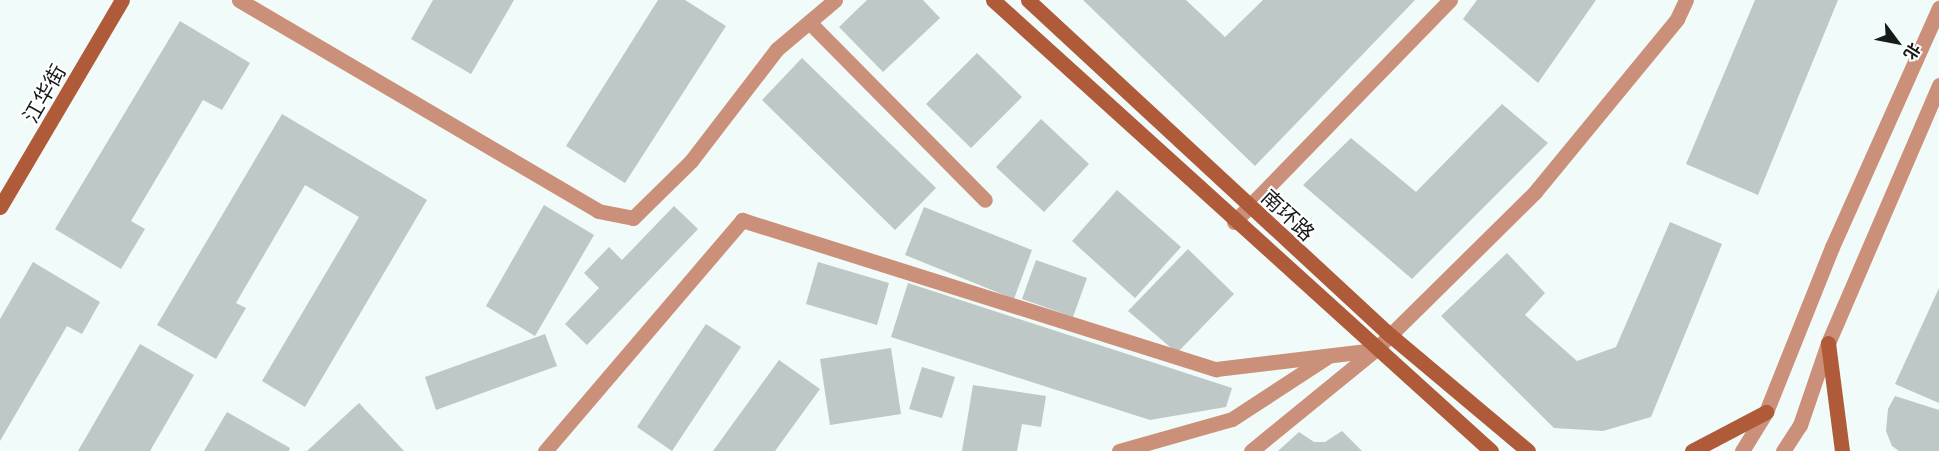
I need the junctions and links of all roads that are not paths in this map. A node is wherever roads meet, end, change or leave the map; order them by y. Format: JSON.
{"nodes":[{"id":1,"x":122,"y":0,"type":"edge"},
{"id":2,"x":239,"y":0,"type":"edge"},
{"id":3,"x":835,"y":0,"type":"edge"},
{"id":4,"x":993,"y":0,"type":"edge"},
{"id":5,"x":1028,"y":0,"type":"edge"},
{"id":6,"x":1450,"y":0,"type":"edge"},
{"id":7,"x":1686,"y":0,"type":"edge"},
{"id":8,"x":1939,"y":8,"type":"edge"},
{"id":9,"x":809,"y":22,"type":"junction"},
{"id":10,"x":1939,"y":85,"type":"edge"},
{"id":11,"x":984,"y":200,"type":"dead end"},
{"id":12,"x":1249,"y":206,"type":"junction"},
{"id":13,"x":0,"y":207,"type":"edge"},
{"id":14,"x":1234,"y":222,"type":"junction"},
{"id":15,"x":1390,"y":335,"type":"junction"},
{"id":16,"x":1828,"y":343,"type":"junction"},
{"id":17,"x":1375,"y":350,"type":"junction"},
{"id":18,"x":1330,"y":355,"type":"junction"},
{"id":19,"x":1766,"y":412,"type":"junction"},
{"id":20,"x":545,"y":451,"type":"edge"},
{"id":21,"x":1119,"y":451,"type":"edge"},
{"id":22,"x":1251,"y":451,"type":"edge"},
{"id":23,"x":1491,"y":451,"type":"edge"},
{"id":24,"x":1528,"y":451,"type":"edge"},
{"id":25,"x":1692,"y":451,"type":"edge"},
{"id":26,"x":1742,"y":451,"type":"edge"},
{"id":27,"x":1783,"y":451,"type":"edge"},
{"id":28,"x":1842,"y":451,"type":"edge"}],
"edges":[{"from":1,"to":13,"type":"main road","name":"江华街"},
{"from":2,"to":9,"type":"street"},
{"from":3,"to":9,"type":"street"},
{"from":4,"to":14,"type":"main road","name":"南环路"},
{"from":5,"to":12,"type":"main road","name":"南环路"},
{"from":6,"to":12,"type":"street"},
{"from":7,"to":15,"type":"street"},
{"from":8,"to":19,"type":"street"},
{"from":9,"to":11,"type":"street"},
{"from":10,"to":16,"type":"street"},
{"from":12,"to":14,"type":"street"},
{"from":12,"to":15,"type":"main road","name":"南环路"},
{"from":14,"to":17,"type":"main road","name":"南环路"},
{"from":15,"to":17,"type":"street"},
{"from":15,"to":24,"type":"main road","name":"南环路"},
{"from":16,"to":27,"type":"street"},
{"from":16,"to":28,"type":"main road"},
{"from":17,"to":18,"type":"street"},
{"from":17,"to":22,"type":"street"},
{"from":17,"to":23,"type":"main road","name":"南环路"},
{"from":18,"to":20,"type":"street"},
{"from":18,"to":21,"type":"street"},
{"from":19,"to":25,"type":"main road"},
{"from":19,"to":26,"type":"street"}]}
